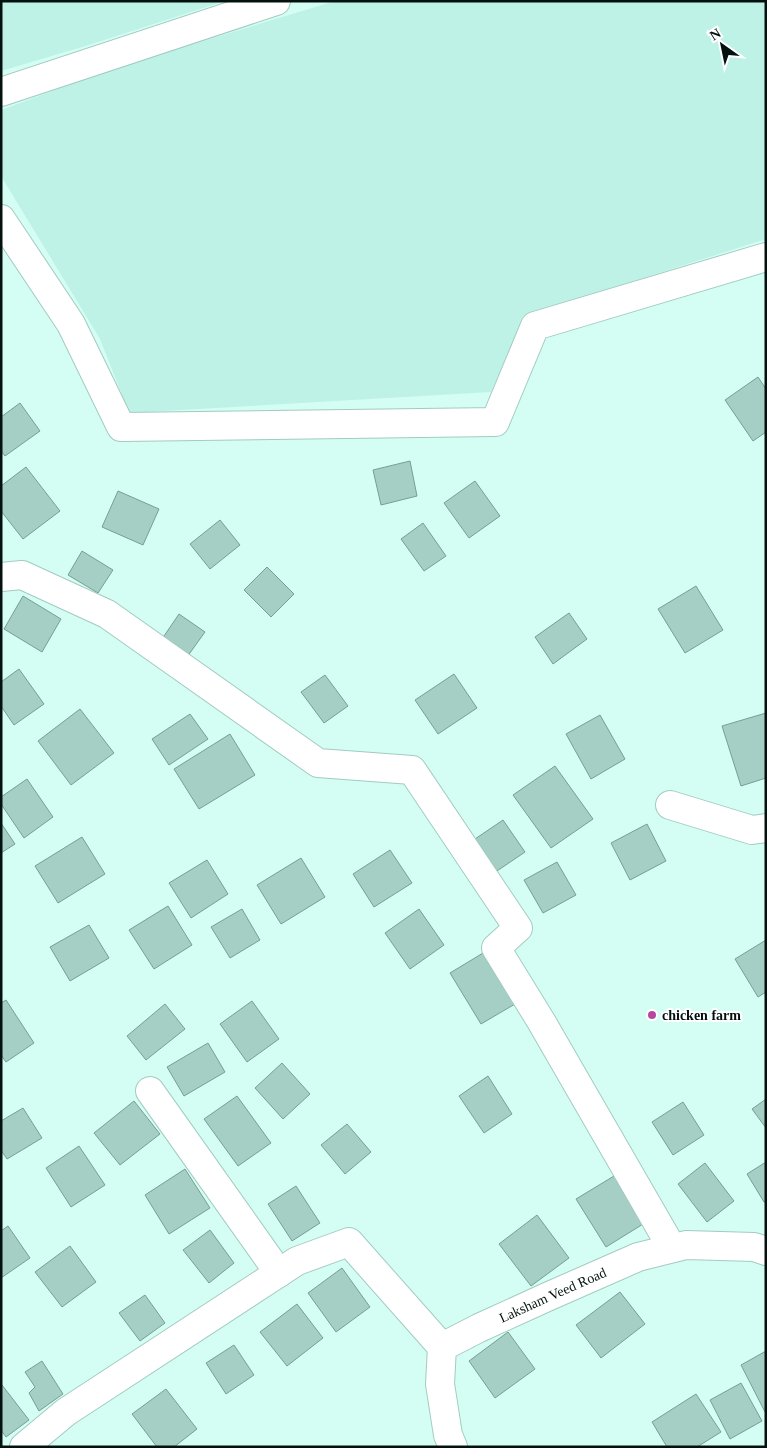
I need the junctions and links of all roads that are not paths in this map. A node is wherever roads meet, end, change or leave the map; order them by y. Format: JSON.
{"nodes":[{"id":1,"x":276,"y":1,"type":"edge"},
{"id":2,"x":1,"y":92,"type":"edge"},
{"id":3,"x":1,"y":219,"type":"edge"},
{"id":4,"x":766,"y":256,"type":"edge"},
{"id":5,"x":1,"y":576,"type":"edge"},
{"id":6,"x":670,"y":805,"type":"dead end"},
{"id":7,"x":766,"y":828,"type":"edge"},
{"id":8,"x":150,"y":1091,"type":"dead end"},
{"id":9,"x":672,"y":1248,"type":"junction"},
{"id":10,"x":766,"y":1251,"type":"edge"},
{"id":11,"x":279,"y":1273,"type":"junction"},
{"id":12,"x":442,"y":1347,"type":"junction"},
{"id":13,"x":24,"y":1447,"type":"edge"},
{"id":14,"x":453,"y":1447,"type":"edge"}],
"edges":[{"from":1,"to":2,"type":"street"},
{"from":3,"to":4,"type":"street"},
{"from":5,"to":9,"type":"street"},
{"from":6,"to":7,"type":"street"},
{"from":8,"to":11,"type":"street"},
{"from":9,"to":10,"type":"street","name":"Laksham Veed Road"},
{"from":9,"to":12,"type":"street","name":"Laksham Veed Road"},
{"from":11,"to":12,"type":"street"},
{"from":11,"to":13,"type":"street"},
{"from":12,"to":14,"type":"street"}]}
